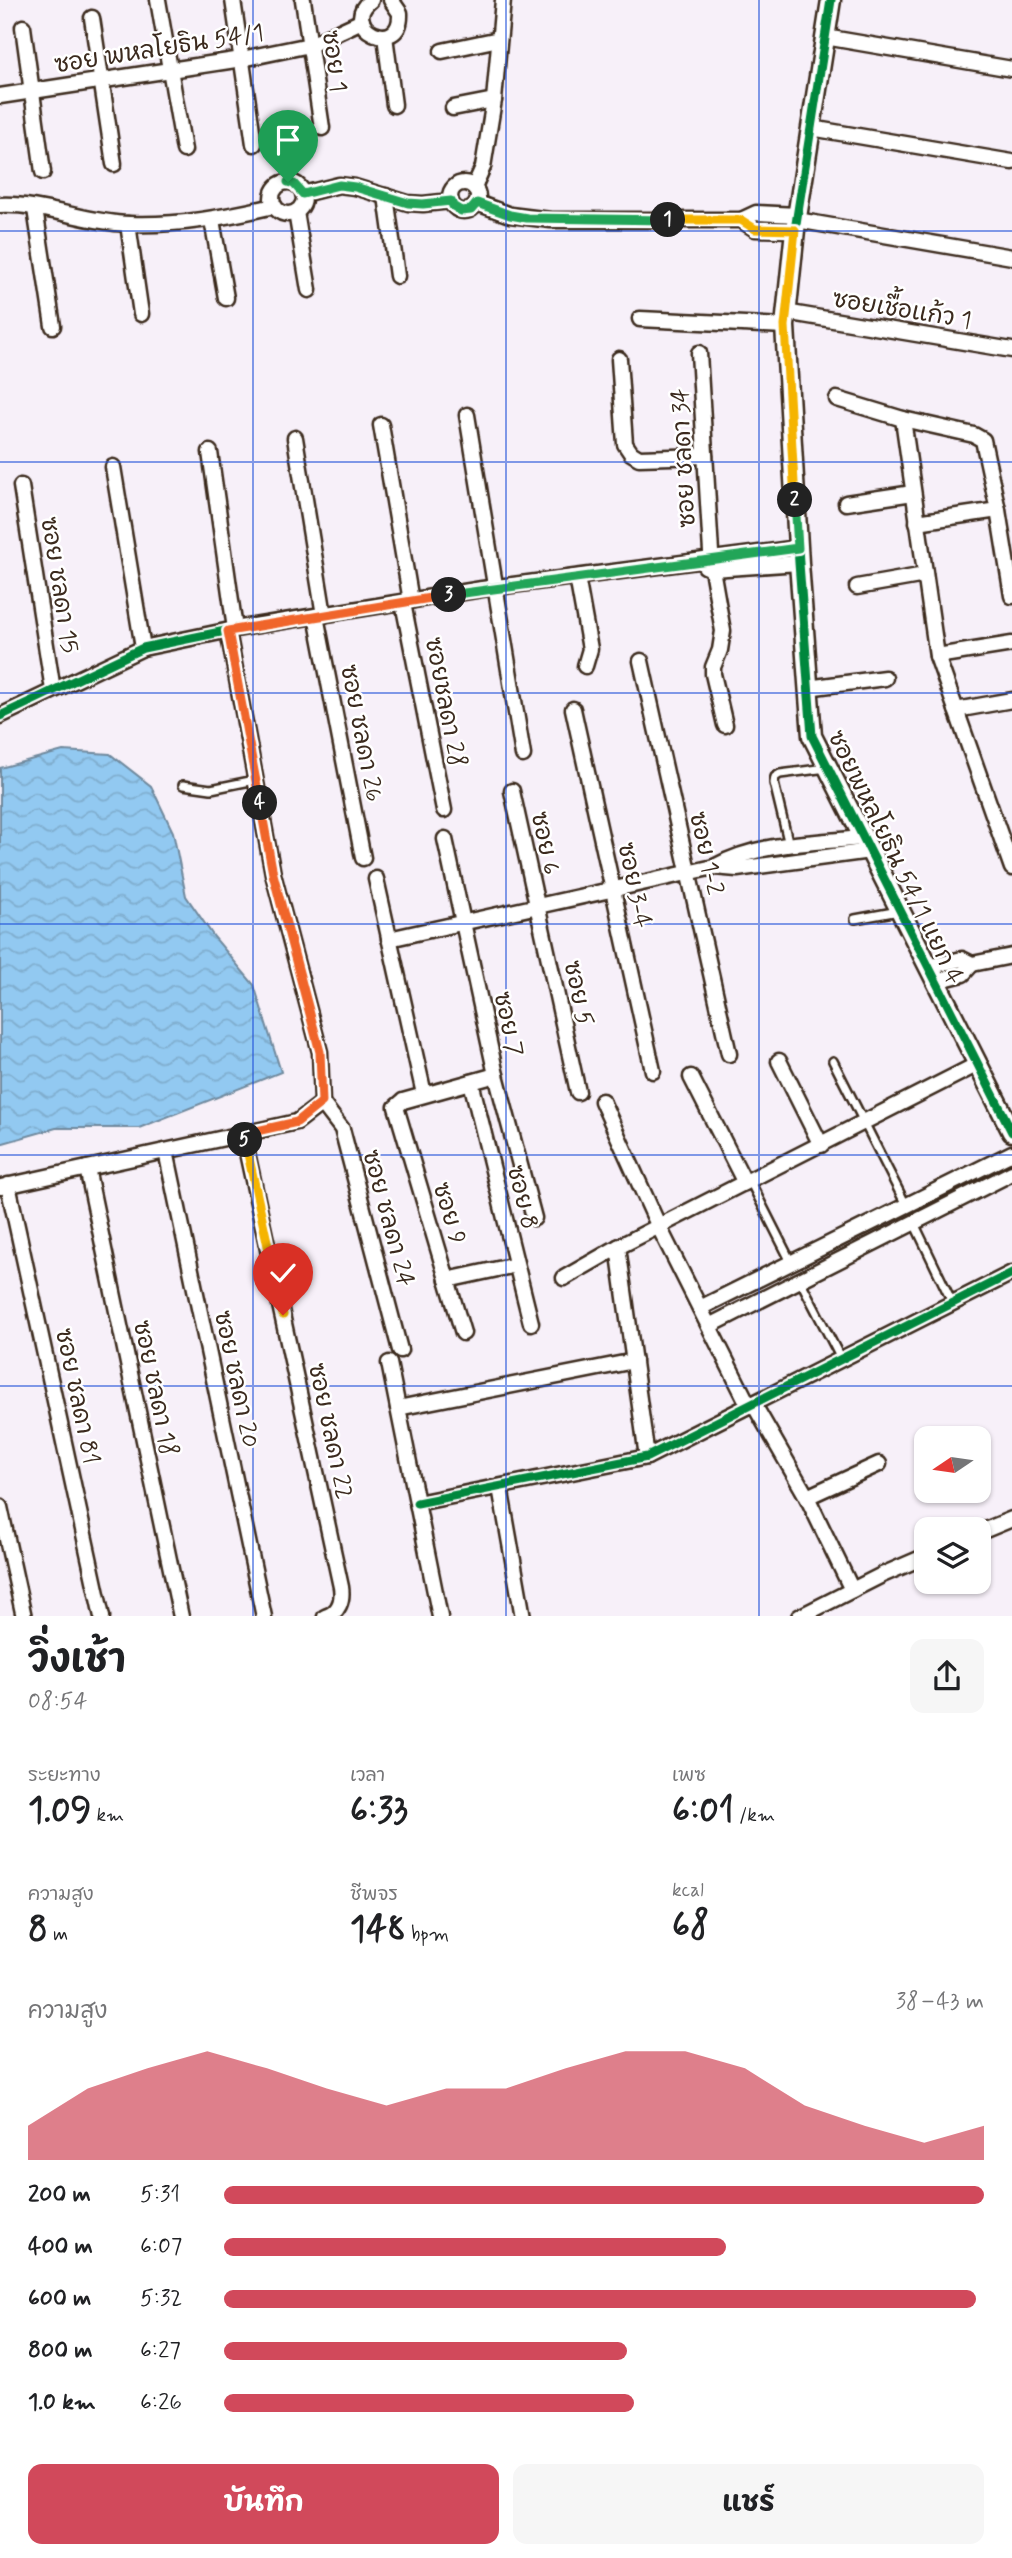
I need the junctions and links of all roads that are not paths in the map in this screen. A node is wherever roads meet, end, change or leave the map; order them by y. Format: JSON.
{"nodes":[{"id":1,"x":158,"y":0,"type":"edge"},
{"id":2,"x":233,"y":0,"type":"edge"},
{"id":3,"x":303,"y":0,"type":"edge"},
{"id":4,"x":371,"y":0,"type":"edge"},
{"id":5,"x":391,"y":0,"type":"edge"},
{"id":6,"x":503,"y":0,"type":"edge"},
{"id":7,"x":831,"y":0,"type":"edge"},
{"id":8,"x":92,"y":18,"type":"dead end"},
{"id":9,"x":362,"y":21,"type":"junction"},
{"id":10,"x":23,"y":27,"type":"dead end"},
{"id":11,"x":385,"y":36,"type":"junction"},
{"id":12,"x":825,"y":37,"type":"junction"},
{"id":13,"x":499,"y":39,"type":"junction"},
{"id":14,"x":310,"y":44,"type":"junction"},
{"id":15,"x":442,"y":51,"type":"dead end"},
{"id":16,"x":242,"y":59,"type":"junction"},
{"id":17,"x":171,"y":69,"type":"junction"},
{"id":18,"x":1012,"y":69,"type":"edge"},
{"id":19,"x":102,"y":79,"type":"junction"},
{"id":20,"x":32,"y":91,"type":"junction"},
{"id":21,"x":0,"y":96,"type":"edge"},
{"id":22,"x":494,"y":100,"type":"junction"},
{"id":23,"x":394,"y":105,"type":"dead end"},
{"id":24,"x":453,"y":108,"type":"dead end"},
{"id":25,"x":322,"y":128,"type":"dead end"},
{"id":26,"x":811,"y":128,"type":"junction"},
{"id":27,"x":254,"y":144,"type":"dead end"},
{"id":28,"x":184,"y":150,"type":"dead end"},
{"id":29,"x":1012,"y":162,"type":"edge"},
{"id":30,"x":114,"y":164,"type":"dead end"},
{"id":31,"x":43,"y":172,"type":"dead end"},
{"id":32,"x":474,"y":187,"type":"junction"},
{"id":33,"x":303,"y":194,"type":"junction"},
{"id":34,"x":386,"y":196,"type":"junction"},
{"id":35,"x":451,"y":201,"type":"junction"},
{"id":36,"x":477,"y":203,"type":"junction"},
{"id":37,"x":0,"y":205,"type":"edge"},
{"id":38,"x":274,"y":206,"type":"junction"},
{"id":39,"x":35,"y":209,"type":"junction"},
{"id":40,"x":296,"y":212,"type":"junction"},
{"id":41,"x":212,"y":220,"type":"junction"},
{"id":42,"x":796,"y":222,"type":"junction"},
{"id":43,"x":128,"y":224,"type":"junction"},
{"id":44,"x":1012,"y":257,"type":"edge"},
{"id":45,"x":397,"y":276,"type":"dead end"},
{"id":46,"x":309,"y":290,"type":"dead end"},
{"id":47,"x":226,"y":298,"type":"dead end"},
{"id":48,"x":141,"y":314,"type":"dead end"},
{"id":49,"x":640,"y":319,"type":"dead end"},
{"id":50,"x":785,"y":319,"type":"junction"},
{"id":51,"x":53,"y":326,"type":"dead end"},
{"id":52,"x":1012,"y":350,"type":"edge"},
{"id":53,"x":699,"y":353,"type":"dead end"},
{"id":54,"x":620,"y":359,"type":"dead end"},
{"id":55,"x":837,"y":399,"type":"dead end"},
{"id":56,"x":467,"y":415,"type":"dead end"},
{"id":57,"x":902,"y":419,"type":"junction"},
{"id":58,"x":381,"y":425,"type":"dead end"},
{"id":59,"x":295,"y":438,"type":"dead end"},
{"id":60,"x":209,"y":452,"type":"dead end"},
{"id":61,"x":705,"y":456,"type":"junction"},
{"id":62,"x":113,"y":467,"type":"dead end"},
{"id":63,"x":22,"y":486,"type":"dead end"},
{"id":64,"x":913,"y":493,"type":"junction"},
{"id":65,"x":846,"y":503,"type":"dead end"},
{"id":66,"x":998,"y":510,"type":"junction"},
{"id":67,"x":917,"y":522,"type":"junction"},
{"id":68,"x":798,"y":556,"type":"junction"},
{"id":69,"x":707,"y":563,"type":"junction"},
{"id":70,"x":925,"y":575,"type":"junction"},
{"id":71,"x":577,"y":577,"type":"junction"},
{"id":72,"x":1011,"y":580,"type":"edge"},
{"id":73,"x":857,"y":587,"type":"dead end"},
{"id":74,"x":494,"y":588,"type":"junction"},
{"id":75,"x":1012,"y":596,"type":"edge"},
{"id":76,"x":407,"y":602,"type":"junction"},
{"id":77,"x":320,"y":615,"type":"junction"},
{"id":78,"x":231,"y":630,"type":"junction"},
{"id":79,"x":1012,"y":644,"type":"edge"},
{"id":80,"x":143,"y":648,"type":"junction"},
{"id":81,"x":937,"y":656,"type":"junction"},
{"id":82,"x":641,"y":661,"type":"dead end"},
{"id":83,"x":585,"y":666,"type":"dead end"},
{"id":84,"x":885,"y":678,"type":"dead end"},
{"id":85,"x":807,"y":688,"type":"junction"},
{"id":86,"x":53,"y":690,"type":"junction"},
{"id":87,"x":1012,"y":700,"type":"edge"},
{"id":88,"x":573,"y":709,"type":"dead end"},
{"id":89,"x":956,"y":710,"type":"junction"},
{"id":90,"x":0,"y":716,"type":"edge"},
{"id":91,"x":725,"y":725,"type":"dead end"},
{"id":92,"x":523,"y":755,"type":"dead end"},
{"id":93,"x":827,"y":767,"type":"junction"},
{"id":94,"x":256,"y":780,"type":"junction"},
{"id":95,"x":183,"y":785,"type":"dead end"},
{"id":96,"x":512,"y":791,"type":"dead end"},
{"id":97,"x":444,"y":810,"type":"dead end"},
{"id":98,"x":444,"y":839,"type":"dead end"},
{"id":99,"x":867,"y":844,"type":"junction"},
{"id":100,"x":789,"y":845,"type":"junction"},
{"id":101,"x":363,"y":859,"type":"dead end"},
{"id":102,"x":714,"y":866,"type":"junction"},
{"id":103,"x":1012,"y":868,"type":"edge"},
{"id":104,"x":688,"y":872,"type":"junction"},
{"id":105,"x":376,"y":879,"type":"dead end"},
{"id":106,"x":612,"y":888,"type":"junction"},
{"id":107,"x":536,"y":904,"type":"junction"},
{"id":108,"x":900,"y":910,"type":"junction"},
{"id":109,"x":855,"y":919,"type":"dead end"},
{"id":110,"x":463,"y":921,"type":"junction"},
{"id":111,"x":389,"y":939,"type":"junction"},
{"id":112,"x":1012,"y":956,"type":"edge"},
{"id":113,"x":932,"y":974,"type":"junction"},
{"id":114,"x":729,"y":1054,"type":"dead end"},
{"id":115,"x":779,"y":1061,"type":"dead end"},
{"id":116,"x":833,"y":1061,"type":"dead end"},
{"id":117,"x":978,"y":1064,"type":"junction"},
{"id":118,"x":653,"y":1071,"type":"dead end"},
{"id":119,"x":496,"y":1075,"type":"junction"},
{"id":120,"x":691,"y":1077,"type":"dead end"},
{"id":121,"x":471,"y":1082,"type":"junction"},
{"id":122,"x":578,"y":1093,"type":"dead end"},
{"id":123,"x":424,"y":1094,"type":"junction"},
{"id":124,"x":602,"y":1101,"type":"dead end"},
{"id":125,"x":322,"y":1102,"type":"junction"},
{"id":126,"x":865,"y":1123,"type":"junction"},
{"id":127,"x":1012,"y":1132,"type":"edge"},
{"id":128,"x":243,"y":1134,"type":"junction"},
{"id":129,"x":821,"y":1145,"type":"junction"},
{"id":130,"x":166,"y":1151,"type":"junction"},
{"id":131,"x":1012,"y":1153,"type":"edge"},
{"id":132,"x":985,"y":1167,"type":"junction"},
{"id":133,"x":87,"y":1168,"type":"junction"},
{"id":134,"x":1012,"y":1173,"type":"edge"},
{"id":135,"x":748,"y":1182,"type":"junction"},
{"id":136,"x":993,"y":1183,"type":"junction"},
{"id":137,"x":4,"y":1186,"type":"edge"},
{"id":138,"x":906,"y":1205,"type":"junction"},
{"id":139,"x":534,"y":1218,"type":"dead end"},
{"id":140,"x":914,"y":1223,"type":"junction"},
{"id":141,"x":659,"y":1227,"type":"junction"},
{"id":142,"x":854,"y":1231,"type":"junction"},
{"id":143,"x":618,"y":1247,"type":"junction"},
{"id":144,"x":863,"y":1248,"type":"junction"},
{"id":145,"x":791,"y":1262,"type":"junction"},
{"id":146,"x":516,"y":1265,"type":"junction"},
{"id":147,"x":1012,"y":1273,"type":"edge"},
{"id":148,"x":564,"y":1278,"type":"dead end"},
{"id":149,"x":447,"y":1280,"type":"junction"},
{"id":150,"x":800,"y":1280,"type":"junction"},
{"id":151,"x":953,"y":1303,"type":"junction"},
{"id":152,"x":700,"y":1308,"type":"junction"},
{"id":153,"x":531,"y":1323,"type":"dead end"},
{"id":154,"x":709,"y":1326,"type":"junction"},
{"id":155,"x":463,"y":1333,"type":"dead end"},
{"id":156,"x":400,"y":1350,"type":"dead end"},
{"id":157,"x":841,"y":1359,"type":"junction"},
{"id":158,"x":634,"y":1361,"type":"junction"},
{"id":159,"x":389,"y":1363,"type":"dead end"},
{"id":160,"x":751,"y":1405,"type":"junction"},
{"id":161,"x":398,"y":1408,"type":"junction"},
{"id":162,"x":648,"y":1457,"type":"junction"},
{"id":163,"x":879,"y":1464,"type":"dead end"},
{"id":164,"x":500,"y":1487,"type":"junction"},
{"id":165,"x":807,"y":1497,"type":"junction"},
{"id":166,"x":417,"y":1503,"type":"junction"},
{"id":167,"x":0,"y":1507,"type":"edge"},
{"id":168,"x":1012,"y":1519,"type":"edge"},
{"id":169,"x":991,"y":1528,"type":"edge"},
{"id":170,"x":914,"y":1562,"type":"edge"},
{"id":171,"x":852,"y":1590,"type":"junction"},
{"id":172,"x":330,"y":1615,"type":"edge"},
{"id":173,"x":24,"y":1616,"type":"edge"},
{"id":174,"x":102,"y":1616,"type":"edge"},
{"id":175,"x":181,"y":1616,"type":"edge"},
{"id":176,"x":264,"y":1616,"type":"edge"},
{"id":177,"x":440,"y":1616,"type":"edge"},
{"id":178,"x":523,"y":1616,"type":"edge"},
{"id":179,"x":799,"y":1616,"type":"edge"}],
"edges":[{"from":1,"to":17,"type":"street"},
{"from":2,"to":16,"type":"street"},
{"from":3,"to":14,"type":"street","name":"ซอย 1"},
{"from":4,"to":9,"type":"street"},
{"from":5,"to":11,"type":"street"},
{"from":6,"to":13,"type":"street"},
{"from":7,"to":12,"type":"street","name":"ซอยพหลโยธิน 54/1 แยก 4"},
{"from":8,"to":19,"type":"street"},
{"from":9,"to":11,"type":"street"},
{"from":9,"to":14,"type":"street","name":"ซอย พหลโยธิน 54/1"},
{"from":10,"to":20,"type":"street"},
{"from":11,"to":23,"type":"street"},
{"from":12,"to":18,"type":"street"},
{"from":12,"to":26,"type":"street","name":"ซอยพหลโยธิน 54/1 แยก 4"},
{"from":13,"to":15,"type":"street"},
{"from":13,"to":22,"type":"street"},
{"from":14,"to":16,"type":"street","name":"ซอย พหลโยธิน 54/1"},
{"from":14,"to":25,"type":"street","name":"ซอย 1"},
{"from":16,"to":17,"type":"street","name":"ซอย พหลโยธิน 54/1"},
{"from":16,"to":27,"type":"street"},
{"from":17,"to":19,"type":"street","name":"ซอย พหลโยธิน 54/1"},
{"from":17,"to":28,"type":"street"},
{"from":19,"to":20,"type":"street","name":"ซอย พหลโยธิน 54/1"},
{"from":19,"to":30,"type":"street"},
{"from":20,"to":21,"type":"street","name":"ซอย พหลโยธิน 54/1"},
{"from":20,"to":31,"type":"street"},
{"from":22,"to":24,"type":"street"},
{"from":22,"to":32,"type":"street"},
{"from":26,"to":29,"type":"street"},
{"from":26,"to":42,"type":"street","name":"ซอยพหลโยธิน 54/1 แยก 4"},
{"from":32,"to":35,"type":"street"},
{"from":32,"to":36,"type":"street"},
{"from":33,"to":34,"type":"street"},
{"from":33,"to":38,"type":"street"},
{"from":33,"to":40,"type":"street"},
{"from":34,"to":35,"type":"street"},
{"from":34,"to":45,"type":"street"},
{"from":35,"to":36,"type":"street"},
{"from":36,"to":42,"type":"street"},
{"from":37,"to":39,"type":"street"},
{"from":38,"to":40,"type":"street"},
{"from":38,"to":41,"type":"street"},
{"from":39,"to":43,"type":"street"},
{"from":39,"to":51,"type":"street"},
{"from":40,"to":46,"type":"street"},
{"from":41,"to":43,"type":"street"},
{"from":41,"to":47,"type":"street"},
{"from":42,"to":44,"type":"street"},
{"from":42,"to":50,"type":"street","name":"ซอยพหลโยธิน 54/1 แยก 4"},
{"from":43,"to":48,"type":"street"},
{"from":49,"to":50,"type":"street","name":"ซอยเชื้อแก้ว 1"},
{"from":50,"to":52,"type":"street","name":"ซอยเชื้อแก้ว 1"},
{"from":50,"to":68,"type":"street","name":"ซอยพหลโยธิน 54/1 แยก 4"},
{"from":53,"to":61,"type":"street","name":"ซอย ชลดา 34"},
{"from":54,"to":61,"type":"street"},
{"from":55,"to":57,"type":"street"},
{"from":56,"to":74,"type":"street"},
{"from":57,"to":64,"type":"street"},
{"from":57,"to":66,"type":"street"},
{"from":58,"to":76,"type":"street","name":"ซอยชลดา 28"},
{"from":59,"to":77,"type":"street","name":"ซอย ชลดา 26"},
{"from":60,"to":78,"type":"street"},
{"from":61,"to":69,"type":"street","name":"ซอย ชลดา 34"},
{"from":62,"to":80,"type":"street"},
{"from":63,"to":86,"type":"street","name":"ซอย ชลดา 15"},
{"from":64,"to":65,"type":"street"},
{"from":64,"to":67,"type":"street"},
{"from":66,"to":67,"type":"street"},
{"from":66,"to":72,"type":"street"},
{"from":67,"to":70,"type":"street"},
{"from":68,"to":69,"type":"street"},
{"from":68,"to":85,"type":"street","name":"ซอยพหลโยธิน 54/1 แยก 4"},
{"from":69,"to":71,"type":"street"},
{"from":69,"to":91,"type":"street","name":"ซอย ชลดา 34"},
{"from":70,"to":73,"type":"street"},
{"from":70,"to":81,"type":"street"},
{"from":71,"to":74,"type":"street"},
{"from":71,"to":83,"type":"street"},
{"from":72,"to":75,"type":"street"},
{"from":74,"to":76,"type":"street"},
{"from":74,"to":92,"type":"street"},
{"from":76,"to":77,"type":"street"},
{"from":76,"to":97,"type":"street","name":"ซอยชลดา 28"},
{"from":77,"to":78,"type":"street"},
{"from":77,"to":101,"type":"street","name":"ซอย ชลดา 26"},
{"from":78,"to":80,"type":"street"},
{"from":78,"to":94,"type":"street"},
{"from":79,"to":81,"type":"street"},
{"from":80,"to":86,"type":"street"},
{"from":81,"to":89,"type":"street"},
{"from":82,"to":104,"type":"street","name":"ซอย 1-2"},
{"from":84,"to":85,"type":"street"},
{"from":85,"to":93,"type":"street","name":"ซอยพหลโยธิน 54/1 แยก 4"},
{"from":86,"to":90,"type":"street"},
{"from":87,"to":89,"type":"street"},
{"from":88,"to":106,"type":"street","name":"ซอย 3-4"},
{"from":89,"to":103,"type":"street"},
{"from":93,"to":99,"type":"street","name":"ซอยพหลโยธิน 54/1 แยก 4"},
{"from":93,"to":100,"type":"lane"},
{"from":94,"to":95,"type":"lane"},
{"from":94,"to":125,"type":"street"},
{"from":96,"to":107,"type":"street","name":"ซอย 6"},
{"from":98,"to":110,"type":"street","name":"ซอย 7"},
{"from":99,"to":100,"type":"street"},
{"from":99,"to":102,"type":"street"},
{"from":99,"to":108,"type":"street","name":"ซอยพหลโยธิน 54/1 แยก 4"},
{"from":100,"to":102,"type":"street"},
{"from":102,"to":104,"type":"street"},
{"from":104,"to":106,"type":"street"},
{"from":104,"to":114,"type":"street","name":"ซอย 1-2"},
{"from":105,"to":111,"type":"street"},
{"from":106,"to":107,"type":"street"},
{"from":106,"to":118,"type":"street","name":"ซอย 3-4"},
{"from":107,"to":110,"type":"street"},
{"from":107,"to":122,"type":"street","name":"ซอย 5"},
{"from":108,"to":109,"type":"lane"},
{"from":108,"to":113,"type":"street","name":"ซอยพหลโยธิน 54/1 แยก 4"},
{"from":110,"to":111,"type":"street"},
{"from":110,"to":119,"type":"street","name":"ซอย 7"},
{"from":111,"to":123,"type":"street"},
{"from":112,"to":113,"type":"street"},
{"from":113,"to":117,"type":"street","name":"ซอยพหลโยธิน 54/1 แยก 4"},
{"from":115,"to":129,"type":"street"},
{"from":116,"to":126,"type":"lane"},
{"from":117,"to":126,"type":"street"},
{"from":117,"to":127,"type":"street","name":"ซอยพหลโยธิน 54/1 แยก 4"},
{"from":119,"to":121,"type":"street"},
{"from":119,"to":139,"type":"street","name":"ซอย 7"},
{"from":120,"to":135,"type":"street"},
{"from":121,"to":123,"type":"street"},
{"from":121,"to":146,"type":"street","name":"ซอย 8"},
{"from":123,"to":149,"type":"street","name":"ซอย 9"},
{"from":124,"to":141,"type":"street"},
{"from":125,"to":128,"type":"street"},
{"from":125,"to":156,"type":"street","name":"ซอย ชลดา 24"},
{"from":126,"to":129,"type":"street"},
{"from":126,"to":138,"type":"lane"},
{"from":128,"to":130,"type":"street"},
{"from":128,"to":172,"type":"street","name":"ซอย ชลดา 22"},
{"from":129,"to":135,"type":"street"},
{"from":130,"to":133,"type":"street"},
{"from":130,"to":176,"type":"street","name":"ซอย ชลดา 20"},
{"from":131,"to":132,"type":"street"},
{"from":132,"to":136,"type":"street"},
{"from":132,"to":138,"type":"street"},
{"from":133,"to":137,"type":"street"},
{"from":133,"to":175,"type":"street","name":"ซอย ชลดา 18"},
{"from":134,"to":136,"type":"street"},
{"from":135,"to":141,"type":"street"},
{"from":135,"to":145,"type":"lane"},
{"from":136,"to":140,"type":"street"},
{"from":137,"to":174,"type":"street","name":"ซอย ชลดา 81"},
{"from":138,"to":142,"type":"street"},
{"from":140,"to":144,"type":"street"},
{"from":140,"to":151,"type":"lane"},
{"from":141,"to":143,"type":"street"},
{"from":141,"to":152,"type":"street"},
{"from":142,"to":144,"type":"street"},
{"from":142,"to":145,"type":"street"},
{"from":143,"to":148,"type":"street"},
{"from":143,"to":158,"type":"street"},
{"from":144,"to":150,"type":"street"},
{"from":145,"to":152,"type":"street"},
{"from":146,"to":149,"type":"street"},
{"from":146,"to":153,"type":"street","name":"ซอย 8"},
{"from":147,"to":151,"type":"street"},
{"from":149,"to":155,"type":"street","name":"ซอย 9"},
{"from":150,"to":154,"type":"street"},
{"from":150,"to":157,"type":"lane"},
{"from":151,"to":157,"type":"street"},
{"from":152,"to":154,"type":"street"},
{"from":154,"to":160,"type":"street"},
{"from":157,"to":160,"type":"street"},
{"from":158,"to":161,"type":"street"},
{"from":158,"to":162,"type":"street"},
{"from":159,"to":161,"type":"street"},
{"from":160,"to":162,"type":"street"},
{"from":160,"to":165,"type":"street"},
{"from":161,"to":166,"type":"street"},
{"from":162,"to":164,"type":"street"},
{"from":163,"to":165,"type":"street"},
{"from":164,"to":166,"type":"street"},
{"from":164,"to":178,"type":"street"},
{"from":165,"to":171,"type":"street"},
{"from":166,"to":177,"type":"street"},
{"from":167,"to":173,"type":"street"},
{"from":168,"to":169,"type":"street"},
{"from":170,"to":171,"type":"street"},
{"from":171,"to":179,"type":"street"}]}
